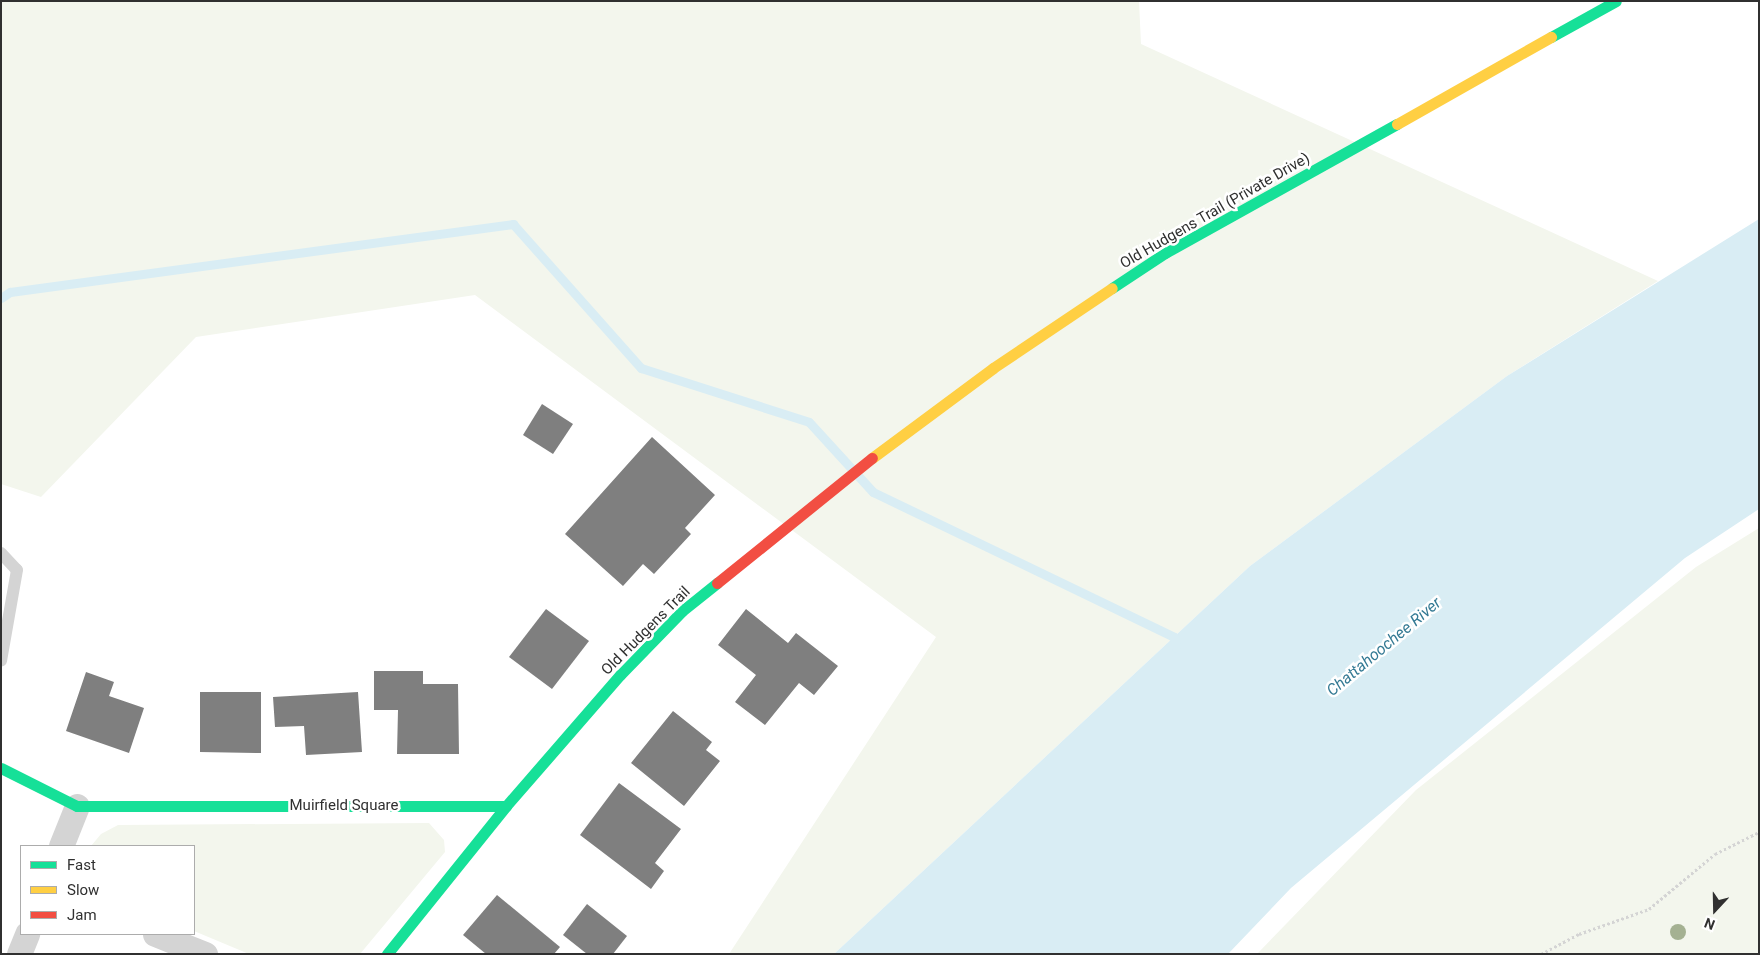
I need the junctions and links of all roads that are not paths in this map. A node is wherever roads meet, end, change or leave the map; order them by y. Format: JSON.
{"nodes":[{"id":1,"x":1616,"y":1,"type":"edge"},
{"id":2,"x":825,"y":496,"type":"joint"},
{"id":3,"x":1,"y":552,"type":"edge"},
{"id":4,"x":1,"y":662,"type":"edge"},
{"id":5,"x":1,"y":768,"type":"edge"},
{"id":6,"x":77,"y":806,"type":"junction"},
{"id":7,"x":506,"y":806,"type":"junction"},
{"id":8,"x":61,"y":845,"type":"edge"},
{"id":9,"x":27,"y":935,"type":"edge"},
{"id":10,"x":157,"y":935,"type":"edge"},
{"id":11,"x":19,"y":954,"type":"edge"},
{"id":12,"x":204,"y":954,"type":"edge"},
{"id":13,"x":387,"y":954,"type":"edge"}],
"edges":[{"from":1,"to":2,"type":"street","name":"Old Hudgens Trail (Private Drive)"},
{"from":2,"to":7,"type":"street","name":"Old Hudgens Trail"},
{"from":3,"to":4,"type":"lane"},
{"from":5,"to":6,"type":"street","name":"Muirfield Square"},
{"from":6,"to":7,"type":"street","name":"Muirfield Square"},
{"from":6,"to":8,"type":"street"},
{"from":7,"to":13,"type":"street"},
{"from":9,"to":11,"type":"street"},
{"from":10,"to":12,"type":"street"}]}
